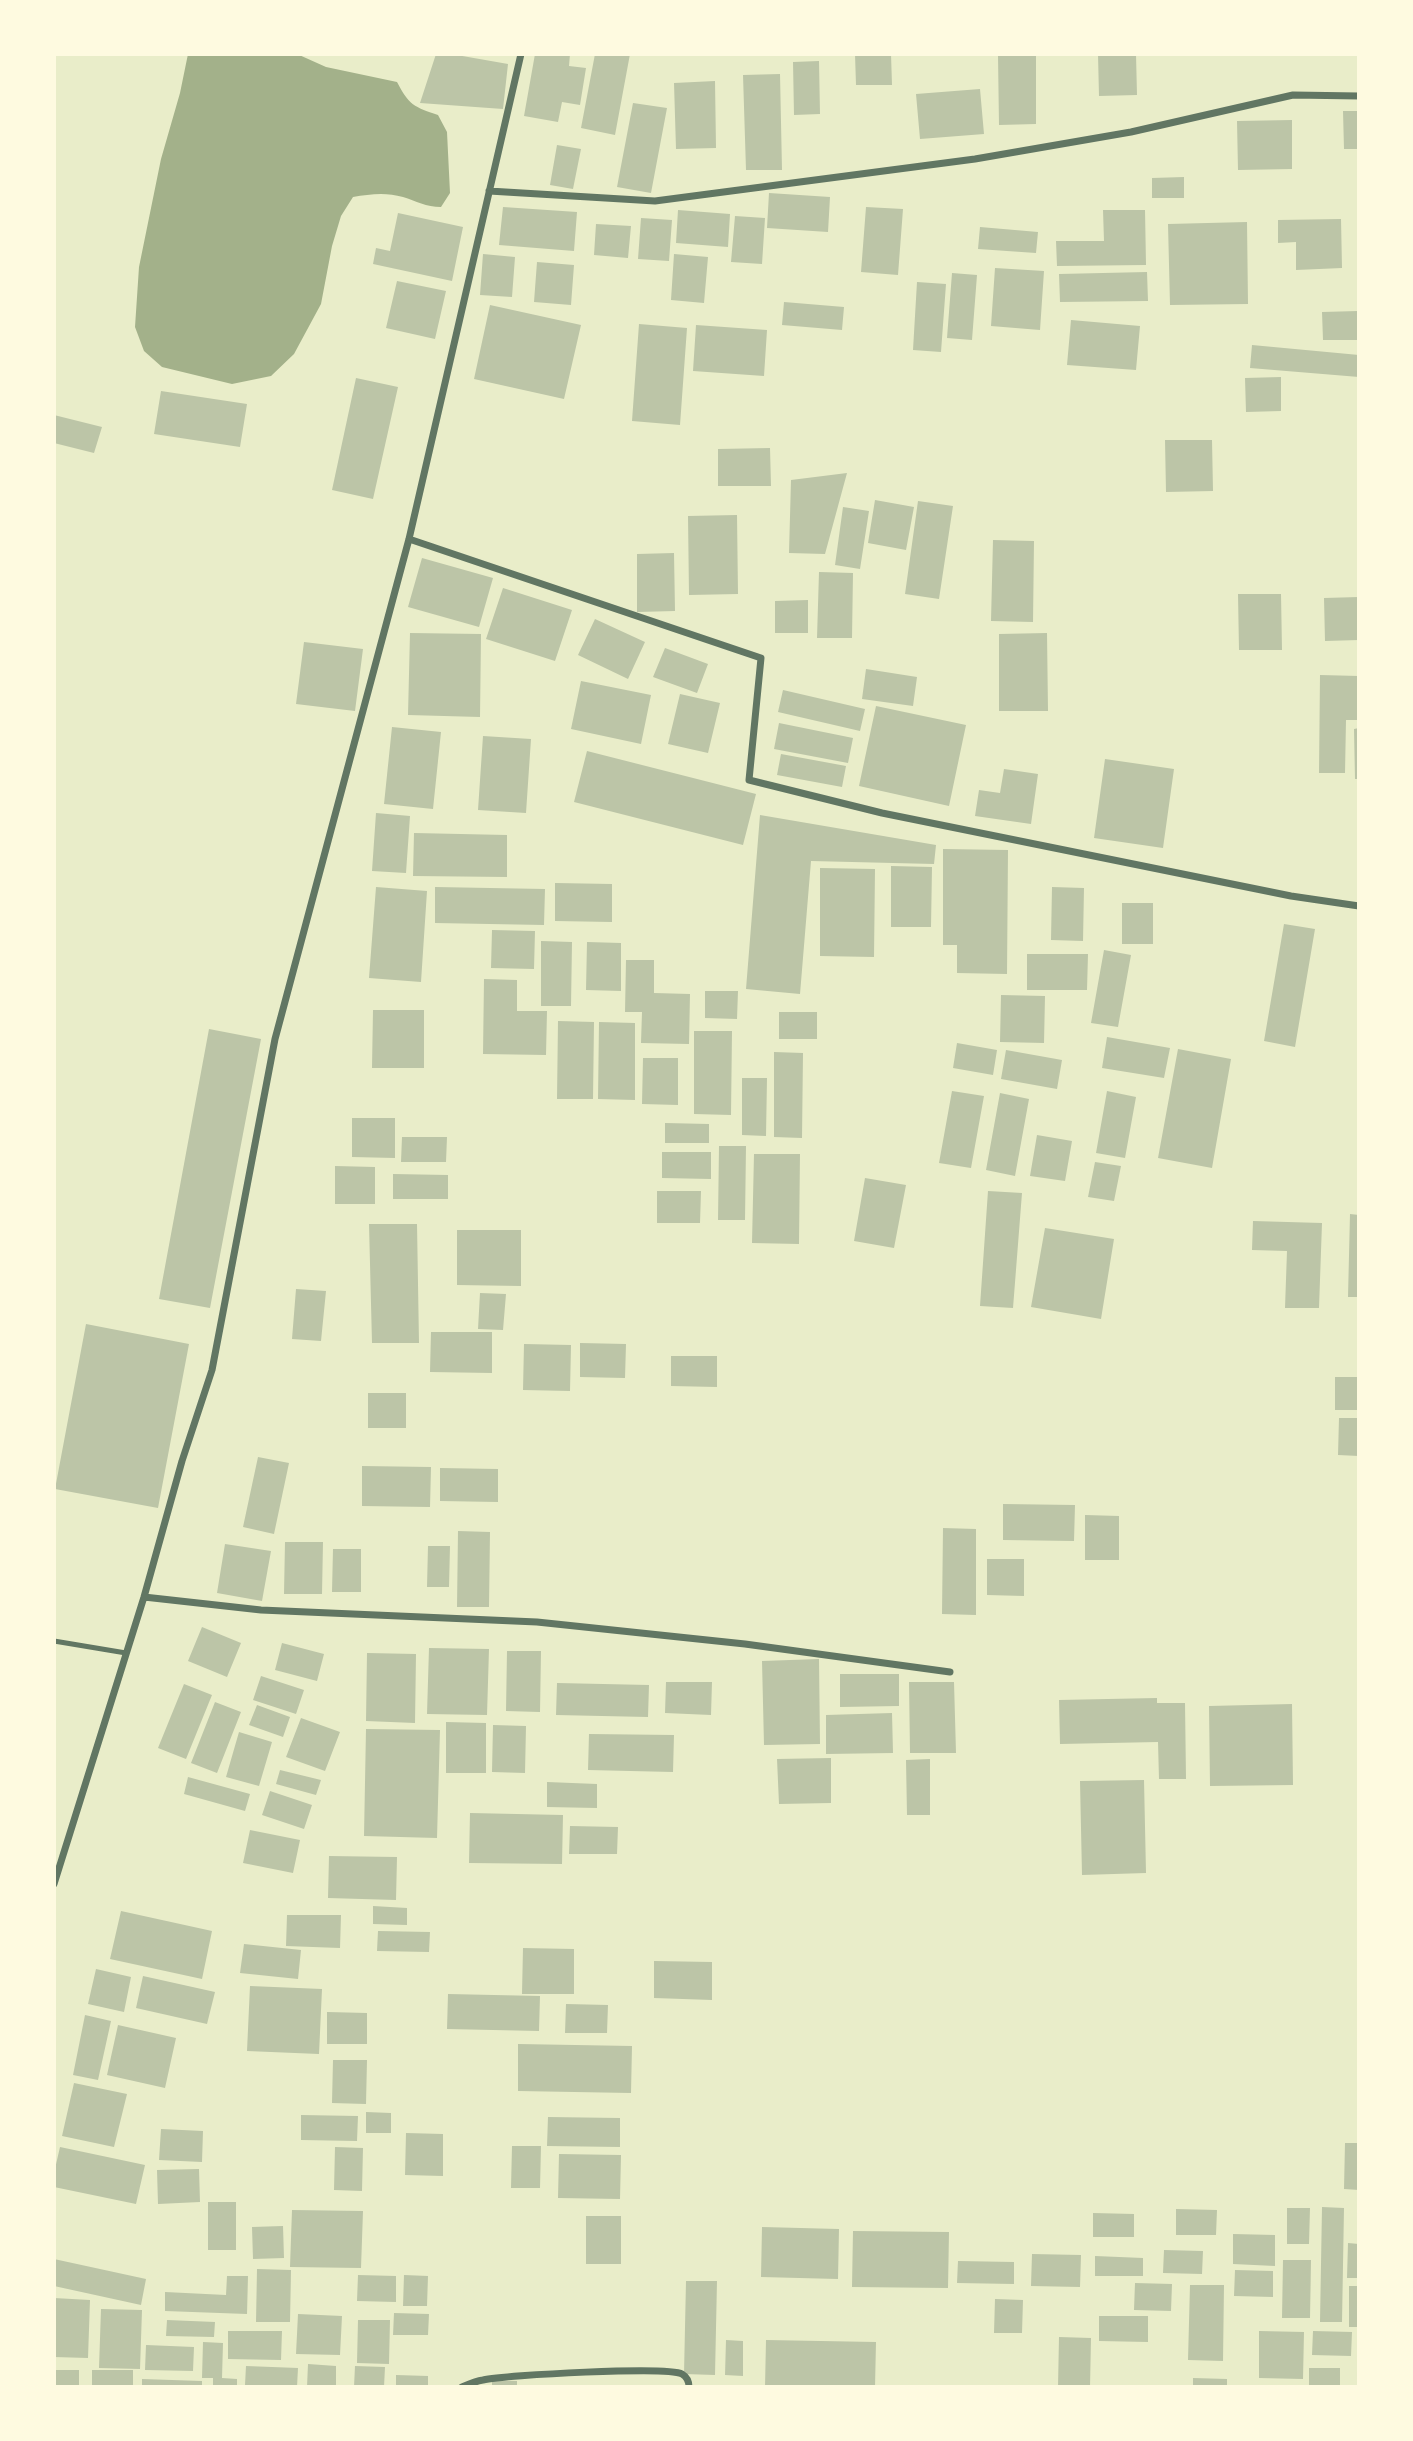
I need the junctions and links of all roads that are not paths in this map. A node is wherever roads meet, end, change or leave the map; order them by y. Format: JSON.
{"nodes":[{"id":1,"x":521,"y":54,"type":"edge"},
{"id":2,"x":1359,"y":96,"type":"edge"},
{"id":3,"x":489,"y":191,"type":"junction"},
{"id":4,"x":409,"y":539,"type":"junction"},
{"id":5,"x":1359,"y":906,"type":"edge"},
{"id":6,"x":144,"y":1597,"type":"junction"},
{"id":7,"x":54,"y":1641,"type":"edge"},
{"id":8,"x":126,"y":1653,"type":"junction"},
{"id":9,"x":950,"y":1672,"type":"dead end"},
{"id":10,"x":54,"y":1884,"type":"edge"},
{"id":11,"x":462,"y":2387,"type":"edge"},
{"id":12,"x":689,"y":2387,"type":"edge"}],
"edges":[{"from":1,"to":3,"type":"street"},
{"from":2,"to":3,"type":"street"},
{"from":3,"to":4,"type":"street"},
{"from":4,"to":5,"type":"street"},
{"from":4,"to":6,"type":"street"},
{"from":6,"to":8,"type":"street"},
{"from":6,"to":9,"type":"street"},
{"from":7,"to":8,"type":"lane"},
{"from":8,"to":10,"type":"street"},
{"from":11,"to":12,"type":"street"}]}
